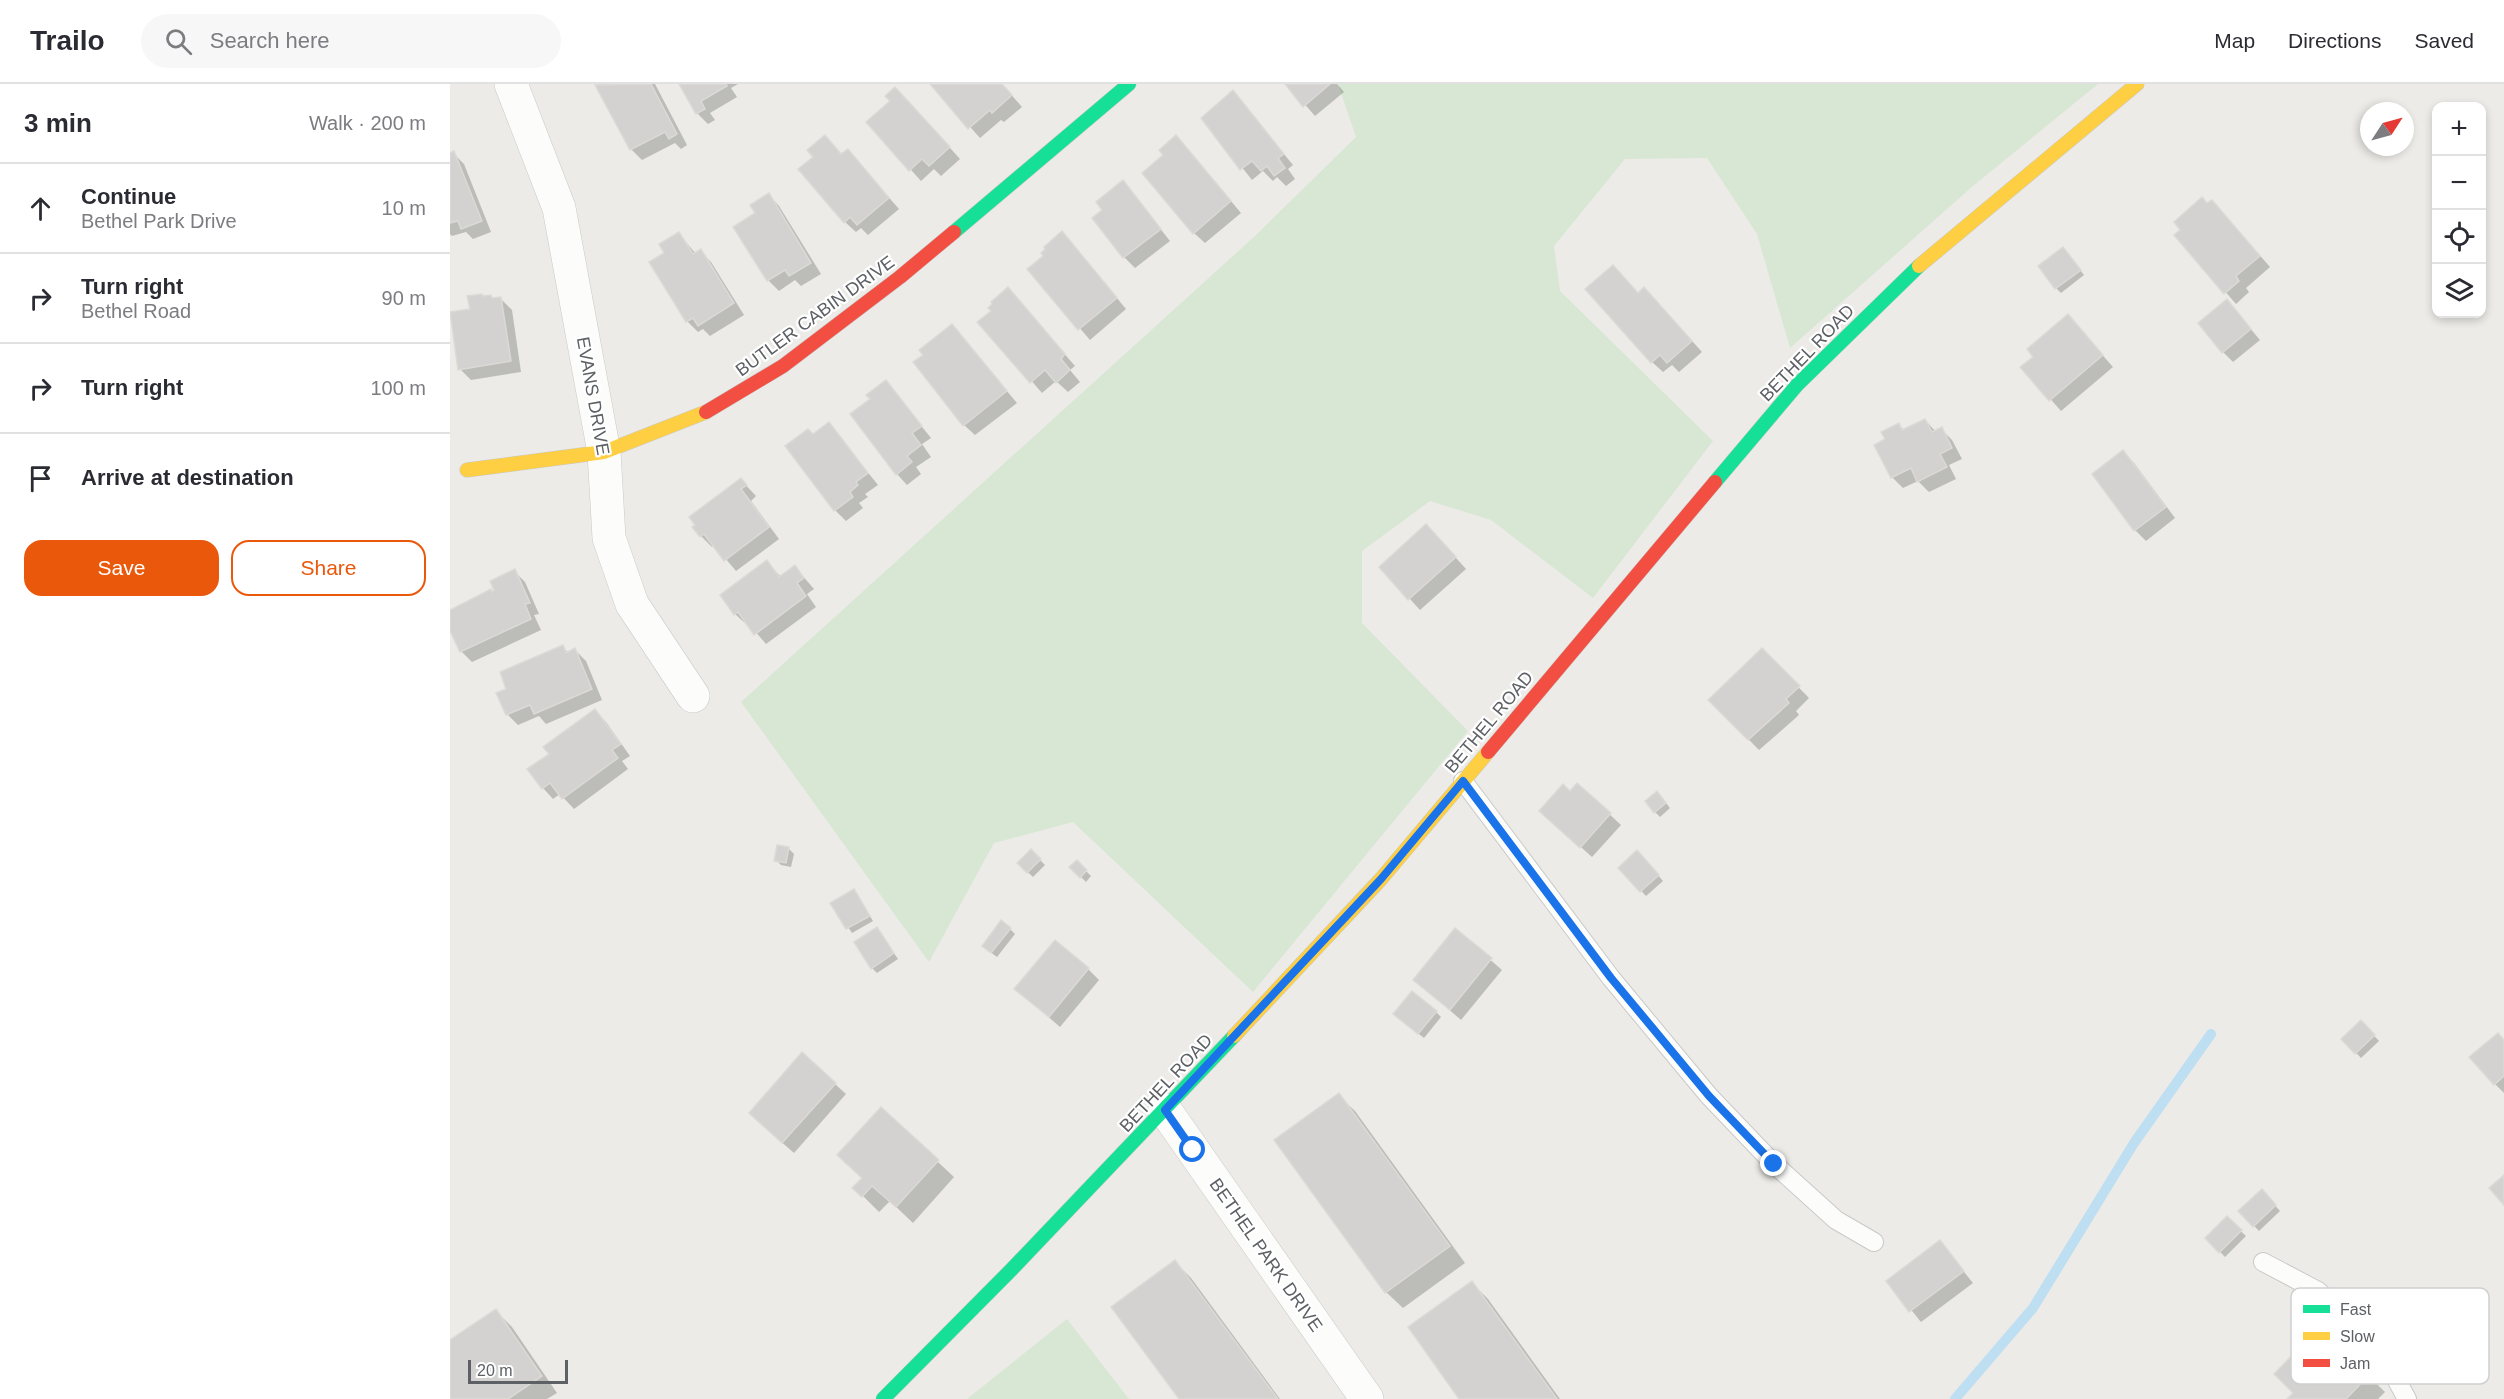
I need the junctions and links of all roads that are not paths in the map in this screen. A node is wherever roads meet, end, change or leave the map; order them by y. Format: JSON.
{"nodes":[{"id":1,"x":512,"y":84,"type":"edge"},
{"id":2,"x":1129,"y":84,"type":"edge"},
{"id":3,"x":2137,"y":84,"type":"edge"},
{"id":4,"x":604,"y":452,"type":"junction"},
{"id":5,"x":467,"y":470,"type":"dead end"},
{"id":6,"x":693,"y":696,"type":"dead end"},
{"id":7,"x":1463,"y":781,"type":"junction"},
{"id":8,"x":1165,"y":1110,"type":"junction"},
{"id":9,"x":1874,"y":1242,"type":"dead end"},
{"id":10,"x":2263,"y":1262,"type":"dead end"},
{"id":11,"x":2312,"y":1288,"type":"edge"},
{"id":12,"x":2399,"y":1384,"type":"edge"},
{"id":13,"x":883,"y":1399,"type":"edge"},
{"id":14,"x":1367,"y":1399,"type":"edge"},
{"id":15,"x":2407,"y":1399,"type":"edge"}],
"edges":[{"from":1,"to":4,"type":"street","name":"EVANS DRIVE"},
{"from":2,"to":4,"type":"street","name":"BUTLER CABIN DRIVE"},
{"from":3,"to":7,"type":"street","name":"BETHEL ROAD"},
{"from":4,"to":5,"type":"street","name":"BUTLER CABIN DRIVE"},
{"from":4,"to":6,"type":"street","name":"EVANS DRIVE"},
{"from":7,"to":8,"type":"street","name":"BETHEL ROAD"},
{"from":7,"to":9,"type":"lane"},
{"from":8,"to":13,"type":"street","name":"BETHEL ROAD"},
{"from":8,"to":14,"type":"street","name":"BETHEL PARK DRIVE"},
{"from":10,"to":11,"type":"lane"},
{"from":12,"to":15,"type":"lane"}]}
